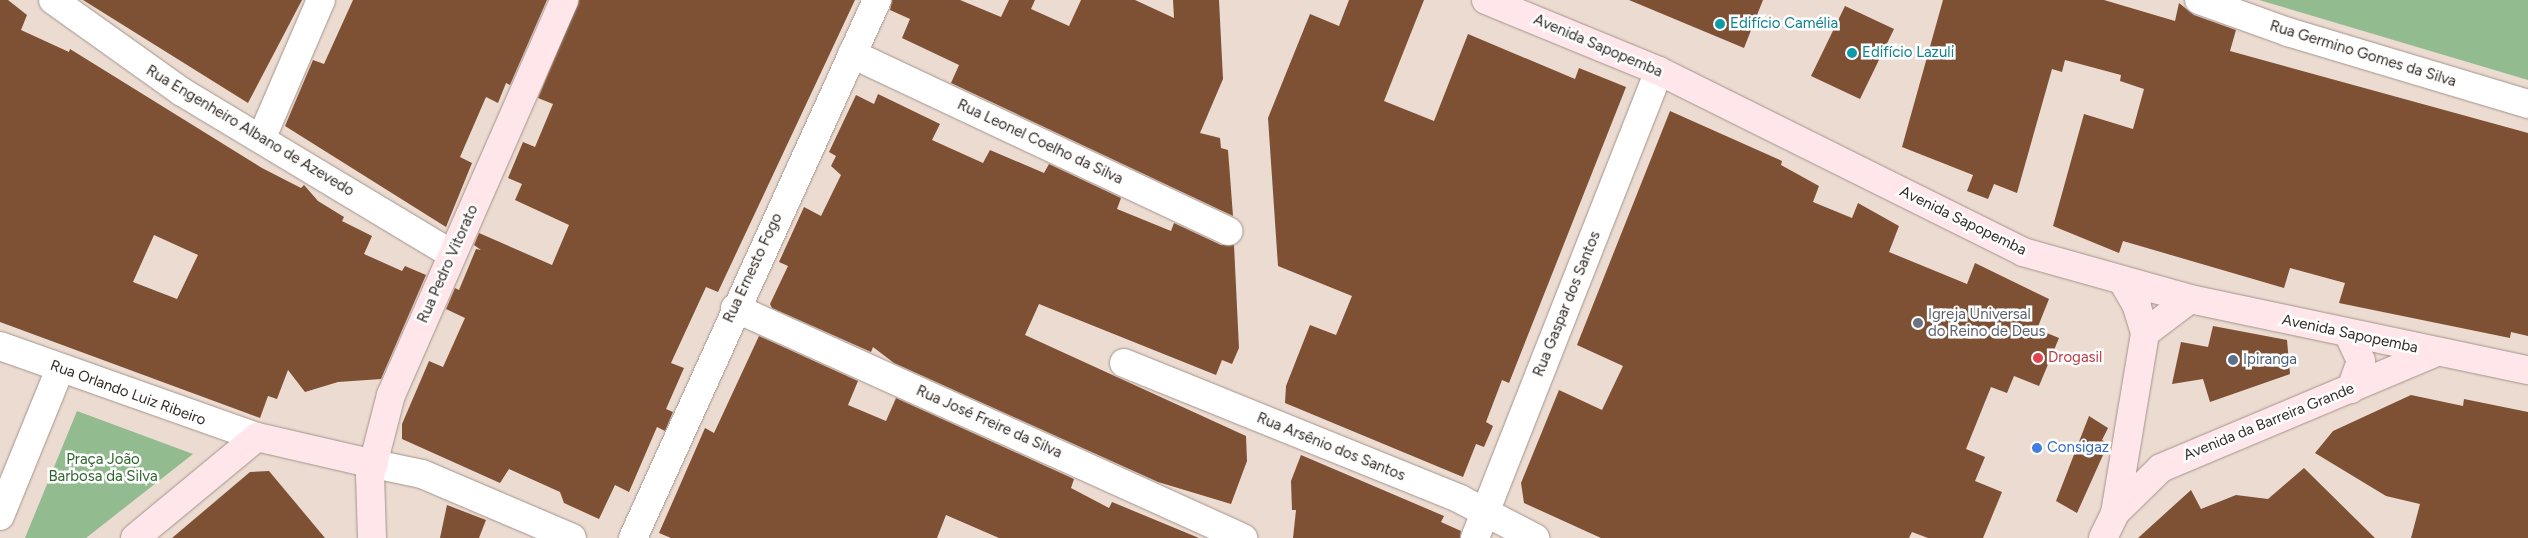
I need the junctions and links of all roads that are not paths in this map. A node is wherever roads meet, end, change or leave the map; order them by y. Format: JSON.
{"nodes":[{"id":1,"x":322,"y":0,"type":"edge"},
{"id":2,"x":564,"y":0,"type":"edge"},
{"id":3,"x":877,"y":0,"type":"edge"},
{"id":4,"x":1486,"y":0,"type":"edge"},
{"id":5,"x":2199,"y":0,"type":"edge"},
{"id":6,"x":62,"y":3,"type":"edge"},
{"id":7,"x":852,"y":54,"type":"junction"},
{"id":8,"x":1659,"y":71,"type":"junction"},
{"id":9,"x":2528,"y":104,"type":"edge"},
{"id":10,"x":262,"y":138,"type":"junction"},
{"id":11,"x":1228,"y":231,"type":"dead end"},
{"id":12,"x":452,"y":254,"type":"junction"},
{"id":13,"x":2123,"y":282,"type":"junction"},
{"id":14,"x":2190,"y":300,"type":"junction"},
{"id":15,"x":735,"y":308,"type":"junction"},
{"id":16,"x":2145,"y":333,"type":"junction"},
{"id":17,"x":2348,"y":333,"type":"junction"},
{"id":18,"x":0,"y":346,"type":"edge"},
{"id":19,"x":2437,"y":352,"type":"junction"},
{"id":20,"x":1124,"y":363,"type":"dead end"},
{"id":21,"x":60,"y":369,"type":"junction"},
{"id":22,"x":2528,"y":370,"type":"edge"},
{"id":23,"x":2350,"y":390,"type":"junction"},
{"id":24,"x":2129,"y":429,"type":"junction"},
{"id":25,"x":257,"y":437,"type":"junction"},
{"id":26,"x":2179,"y":459,"type":"junction"},
{"id":27,"x":374,"y":464,"type":"junction"},
{"id":28,"x":1485,"y":512,"type":"junction"},
{"id":29,"x":2115,"y":513,"type":"junction"},
{"id":30,"x":0,"y":516,"type":"edge"},
{"id":31,"x":135,"y":538,"type":"edge"},
{"id":32,"x":372,"y":538,"type":"edge"},
{"id":33,"x":572,"y":538,"type":"edge"},
{"id":34,"x":633,"y":538,"type":"edge"},
{"id":35,"x":1242,"y":538,"type":"edge"},
{"id":36,"x":1475,"y":538,"type":"edge"},
{"id":37,"x":1535,"y":538,"type":"edge"},
{"id":38,"x":2103,"y":538,"type":"edge"}],
"edges":[{"from":1,"to":10,"type":"street"},
{"from":2,"to":12,"type":"main road","name":"Rua Pedro Vitorato"},
{"from":3,"to":7,"type":"street","name":"Rua Ernesto Fogo"},
{"from":4,"to":8,"type":"main road","name":"Avenida Sapopemba"},
{"from":5,"to":9,"type":"street","name":"Rua Germino Gomes da Silva"},
{"from":6,"to":10,"type":"street","name":"Rua Engenheiro Albano de Azevedo"},
{"from":7,"to":11,"type":"street","name":"Rua Leonel Coelho da Silva"},
{"from":7,"to":15,"type":"street","name":"Rua Ernesto Fogo"},
{"from":8,"to":13,"type":"main road","name":"Avenida Sapopemba"},
{"from":8,"to":28,"type":"street","name":"Rua Gaspar dos Santos"},
{"from":10,"to":12,"type":"street","name":"Rua Engenheiro Albano de Azevedo"},
{"from":12,"to":27,"type":"main road","name":"Rua Pedro Vitorato"},
{"from":13,"to":14,"type":"main road","name":"Avenida Sapopemba"},
{"from":13,"to":16,"type":"main road","name":"Avenida da Barreira Grande"},
{"from":14,"to":16,"type":"main road"},
{"from":14,"to":17,"type":"main road","name":"Avenida Sapopemba"},
{"from":15,"to":34,"type":"street","name":"Rua Ernesto Fogo"},
{"from":15,"to":35,"type":"street","name":"Rua José Freire da Silva"},
{"from":16,"to":24,"type":"main road","name":"Avenida da Barreira Grande"},
{"from":17,"to":19,"type":"main road","name":"Avenida Sapopemba"},
{"from":17,"to":23,"type":"main road"},
{"from":18,"to":21,"type":"street","name":"Rua Orlando Luiz Ribeiro"},
{"from":19,"to":22,"type":"main road","name":"Avenida Sapopemba"},
{"from":19,"to":23,"type":"main road","name":"Avenida da Barreira Grande"},
{"from":20,"to":28,"type":"street","name":"Rua Arsênio dos Santos"},
{"from":21,"to":25,"type":"street","name":"Rua Orlando Luiz Ribeiro"},
{"from":21,"to":30,"type":"street"},
{"from":23,"to":26,"type":"main road","name":"Avenida da Barreira Grande"},
{"from":24,"to":26,"type":"main road"},
{"from":24,"to":29,"type":"main road","name":"Avenida da Barreira Grande"},
{"from":25,"to":27,"type":"main road"},
{"from":25,"to":31,"type":"main road"},
{"from":26,"to":29,"type":"main road","name":"Avenida da Barreira Grande"},
{"from":27,"to":32,"type":"main road","name":"Rua Pedro Vitorato"},
{"from":27,"to":33,"type":"street"},
{"from":28,"to":36,"type":"street","name":"Rua Gaspar dos Santos"},
{"from":28,"to":37,"type":"street","name":"Rua Arsênio dos Santos"},
{"from":29,"to":38,"type":"main road","name":"Avenida da Barreira Grande"}]}
